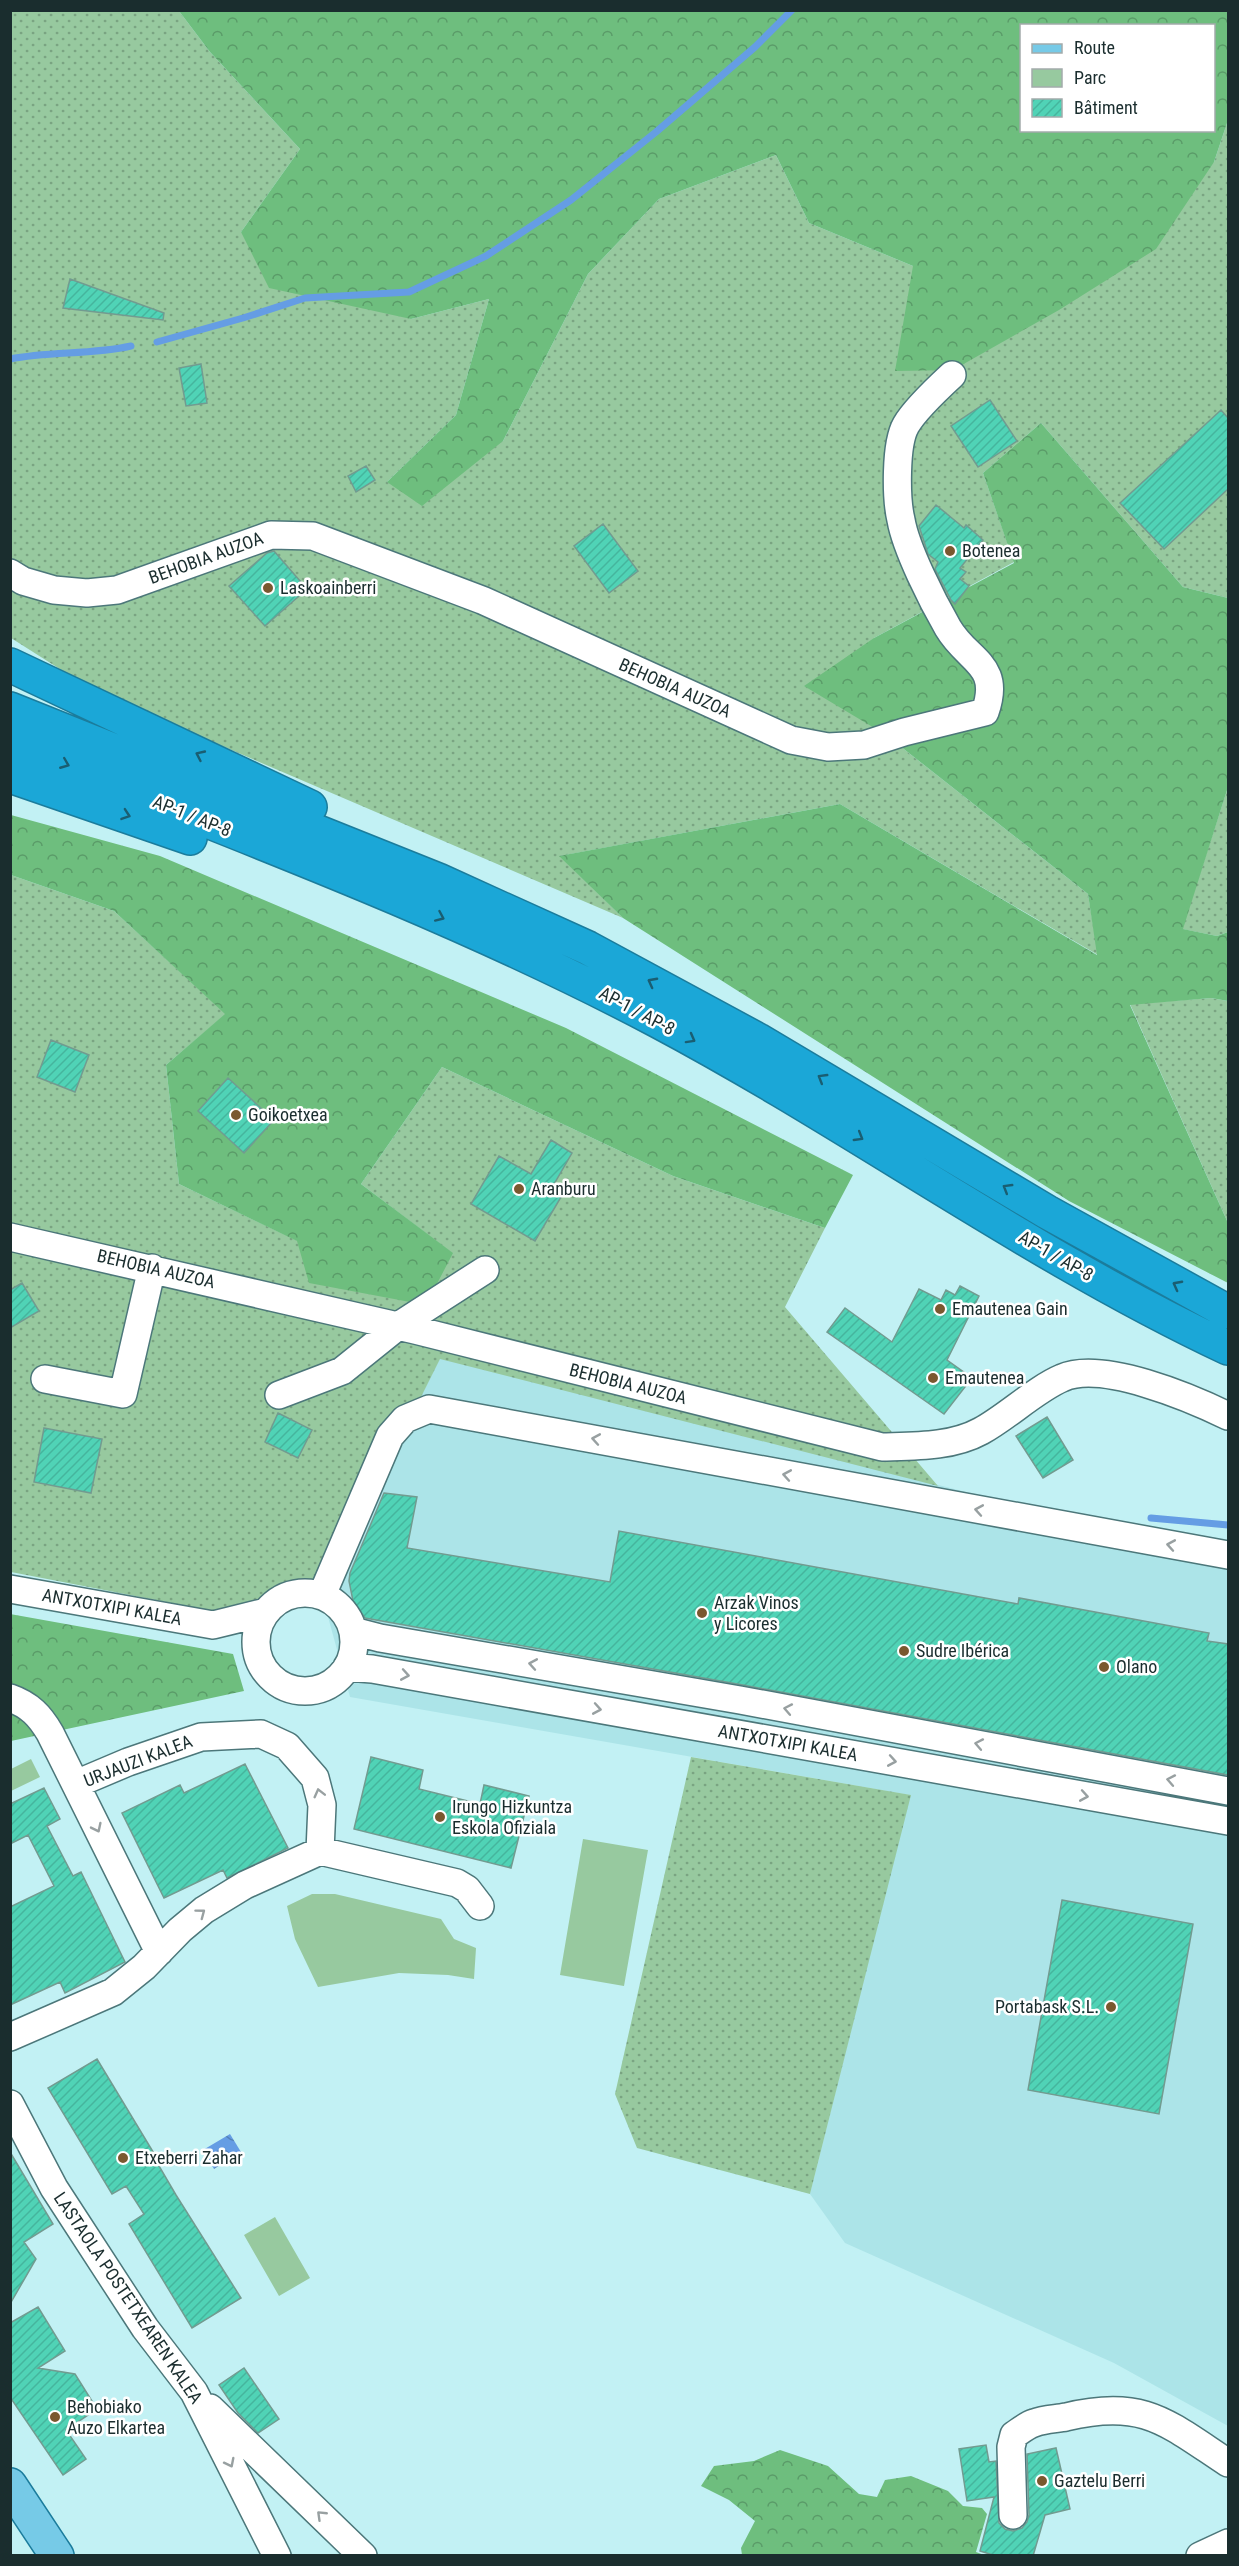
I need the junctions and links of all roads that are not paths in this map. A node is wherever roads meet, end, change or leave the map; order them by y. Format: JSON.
{"nodes":[{"id":1,"x":952,"y":375,"type":"dead end"},
{"id":2,"x":10,"y":573,"type":"edge"},
{"id":3,"x":10,"y":665,"type":"edge"},
{"id":4,"x":10,"y":709,"type":"edge"},
{"id":5,"x":10,"y":743,"type":"edge"},
{"id":6,"x":10,"y":776,"type":"edge"},
{"id":7,"x":438,"y":880,"type":"junction"},
{"id":8,"x":402,"y":900,"type":"junction"},
{"id":9,"x":10,"y":1237,"type":"edge"},
{"id":10,"x":152,"y":1268,"type":"junction"},
{"id":11,"x":485,"y":1270,"type":"dead end"},
{"id":12,"x":1228,"y":1312,"type":"edge"},
{"id":13,"x":398,"y":1326,"type":"junction"},
{"id":14,"x":1228,"y":1348,"type":"edge"},
{"id":15,"x":45,"y":1379,"type":"dead end"},
{"id":16,"x":279,"y":1395,"type":"dead end"},
{"id":17,"x":1228,"y":1416,"type":"edge"},
{"id":18,"x":1228,"y":1556,"type":"edge"},
{"id":19,"x":10,"y":1589,"type":"edge"},
{"id":20,"x":322,"y":1596,"type":"junction"},
{"id":21,"x":266,"y":1612,"type":"junction"},
{"id":22,"x":213,"y":1625,"type":"junction"},
{"id":23,"x":353,"y":1631,"type":"junction"},
{"id":24,"x":259,"y":1658,"type":"junction"},
{"id":25,"x":347,"y":1667,"type":"junction"},
{"id":26,"x":10,"y":1698,"type":"edge"},
{"id":27,"x":76,"y":1784,"type":"junction"},
{"id":28,"x":1228,"y":1791,"type":"edge"},
{"id":29,"x":1228,"y":1821,"type":"edge"},
{"id":30,"x":320,"y":1851,"type":"junction"},
{"id":31,"x":480,"y":1906,"type":"dead end"},
{"id":32,"x":159,"y":1952,"type":"junction"},
{"id":33,"x":10,"y":2037,"type":"edge"},
{"id":34,"x":10,"y":2104,"type":"edge"},
{"id":35,"x":194,"y":2392,"type":"junction"},
{"id":36,"x":1228,"y":2463,"type":"edge"},
{"id":37,"x":10,"y":2485,"type":"edge"},
{"id":38,"x":10,"y":2509,"type":"edge"},
{"id":39,"x":1013,"y":2515,"type":"dead end"},
{"id":40,"x":1228,"y":2543,"type":"edge"},
{"id":41,"x":41,"y":2556,"type":"edge"},
{"id":42,"x":57,"y":2556,"type":"edge"},
{"id":43,"x":277,"y":2556,"type":"edge"},
{"id":44,"x":363,"y":2556,"type":"edge"},
{"id":45,"x":1200,"y":2556,"type":"edge"}],
"edges":[{"from":1,"to":2,"type":"street","name":"BEHOBIA AUZOA"},
{"from":7,"to":3,"type":"highway","one_way":true},
{"from":4,"to":7,"type":"highway","name":"AP-1 / AP-8"},
{"from":5,"to":8,"type":"highway","name":"AP-1 / AP-8","one_way":true},
{"from":6,"to":8,"type":"highway","one_way":true},
{"from":12,"to":7,"type":"highway","name":"AP-1 / AP-8","one_way":true},
{"from":8,"to":14,"type":"highway","name":"AP-1 / AP-8","one_way":true},
{"from":9,"to":10,"type":"street","name":"BEHOBIA AUZOA"},
{"from":10,"to":13,"type":"street","name":"BEHOBIA AUZOA"},
{"from":10,"to":15,"type":"street"},
{"from":11,"to":13,"type":"street"},
{"from":13,"to":16,"type":"street"},
{"from":13,"to":17,"type":"street","name":"BEHOBIA AUZOA"},
{"from":18,"to":20,"type":"street","one_way":true},
{"from":19,"to":22,"type":"street","name":"ANTXOTXIPI KALEA"},
{"from":20,"to":21,"type":"street"},
{"from":20,"to":23,"type":"street"},
{"from":21,"to":22,"type":"street","name":"ANTXOTXIPI KALEA"},
{"from":21,"to":24,"type":"street"},
{"from":22,"to":24,"type":"street","name":"ANTXOTXIPI KALEA"},
{"from":23,"to":25,"type":"street"},
{"from":28,"to":23,"type":"street","name":"ANTXOTXIPI KALEA","one_way":true},
{"from":24,"to":25,"type":"street"},
{"from":25,"to":29,"type":"street","name":"ANTXOTXIPI KALEA","one_way":true},
{"from":26,"to":27,"type":"street"},
{"from":30,"to":27,"type":"street","name":"URJAUZI KALEA","one_way":true},
{"from":27,"to":32,"type":"street","name":"URJAUZI KALEA","one_way":true},
{"from":30,"to":31,"type":"street"},
{"from":32,"to":30,"type":"street","one_way":true},
{"from":32,"to":33,"type":"street"},
{"from":34,"to":35,"type":"street","name":"LASTAOLA POSTETXEAREN KALEA"},
{"from":35,"to":43,"type":"street","name":"LASTAOLA POSTETXEAREN KALEA","one_way":true},
{"from":44,"to":35,"type":"street","one_way":true},
{"from":36,"to":39,"type":"street"},
{"from":37,"to":42,"type":"main road"},
{"from":38,"to":41,"type":"main road"},
{"from":40,"to":45,"type":"street"}]}
